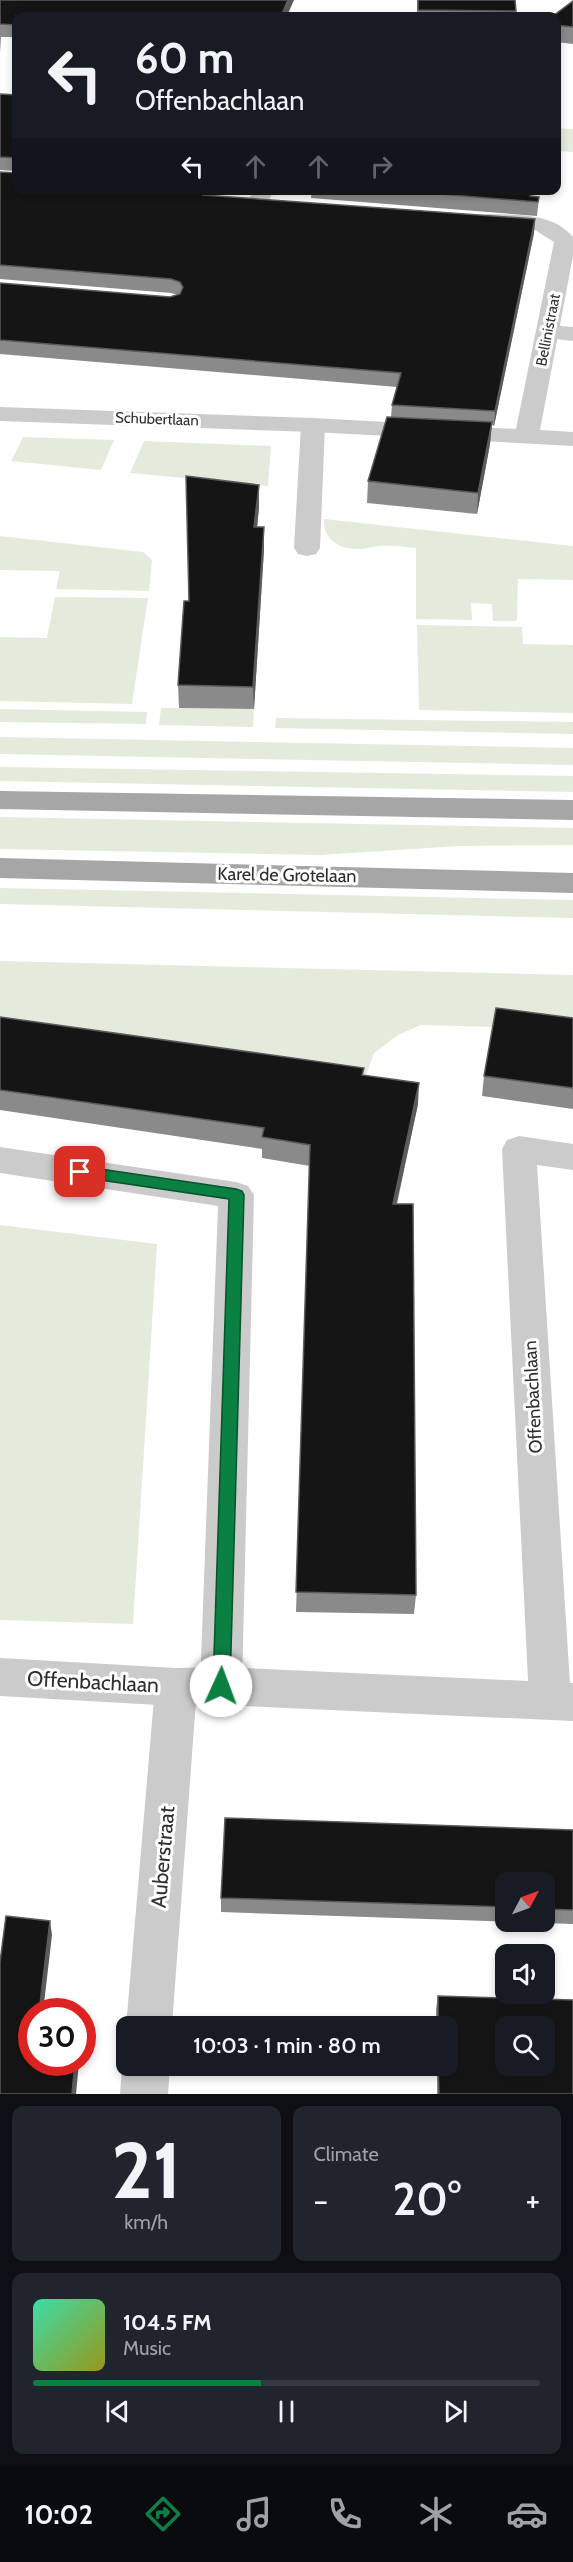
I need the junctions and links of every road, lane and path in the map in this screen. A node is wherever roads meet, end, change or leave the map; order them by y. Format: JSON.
{"nodes":[{"id":1,"x":261,"y":196,"type":"edge"},
{"id":2,"x":236,"y":201,"type":"edge"},
{"id":3,"x":281,"y":204,"type":"edge"},
{"id":4,"x":463,"y":218,"type":"edge"},
{"id":5,"x":547,"y":332,"type":"junction"},
{"id":6,"x":573,"y":334,"type":"edge"},
{"id":7,"x":0,"y":414,"type":"edge"},
{"id":8,"x":313,"y":424,"type":"junction"},
{"id":9,"x":527,"y":436,"type":"junction"},
{"id":10,"x":573,"y":439,"type":"edge"},
{"id":11,"x":307,"y":548,"type":"dead end"},
{"id":12,"x":0,"y":800,"type":"edge"},
{"id":13,"x":573,"y":810,"type":"edge"},
{"id":14,"x":0,"y":868,"type":"edge"},
{"id":15,"x":573,"y":883,"type":"edge"},
{"id":16,"x":573,"y":1157,"type":"edge"},
{"id":17,"x":0,"y":1160,"type":"edge"},
{"id":18,"x":0,"y":1677,"type":"edge"},
{"id":19,"x":221,"y":1686,"type":"junction"},
{"id":20,"x":176,"y":1687,"type":"junction"},
{"id":21,"x":561,"y":1701,"type":"edge"},
{"id":22,"x":150,"y":2016,"type":"edge"},
{"id":23,"x":145,"y":2076,"type":"edge"},
{"id":24,"x":144,"y":2094,"type":"edge"}],
"edges":[{"from":1,"to":2,"type":"street"},
{"from":1,"to":3,"type":"street"},
{"from":4,"to":5,"type":"street","name":"Bellinistraat"},
{"from":5,"to":6,"type":"street"},
{"from":5,"to":9,"type":"street","name":"Bellinistraat"},
{"from":7,"to":8,"type":"street","name":"Schubertlaan"},
{"from":8,"to":9,"type":"street","name":"Schubertlaan"},
{"from":8,"to":11,"type":"street"},
{"from":9,"to":10,"type":"street","name":"Schubertlaan"},
{"from":12,"to":13,"type":"main road"},
{"from":14,"to":15,"type":"main road","name":"Karel de Grotelaan"},
{"from":16,"to":21,"type":"street","name":"Offenbachlaan"},
{"from":17,"to":19,"type":"street"},
{"from":18,"to":20,"type":"street","name":"Offenbachlaan"},
{"from":19,"to":20,"type":"street","name":"Offenbachlaan"},
{"from":19,"to":21,"type":"street","name":"Offenbachlaan"},
{"from":20,"to":22,"type":"street","name":"Auberstraat"},
{"from":23,"to":24,"type":"street"}]}
